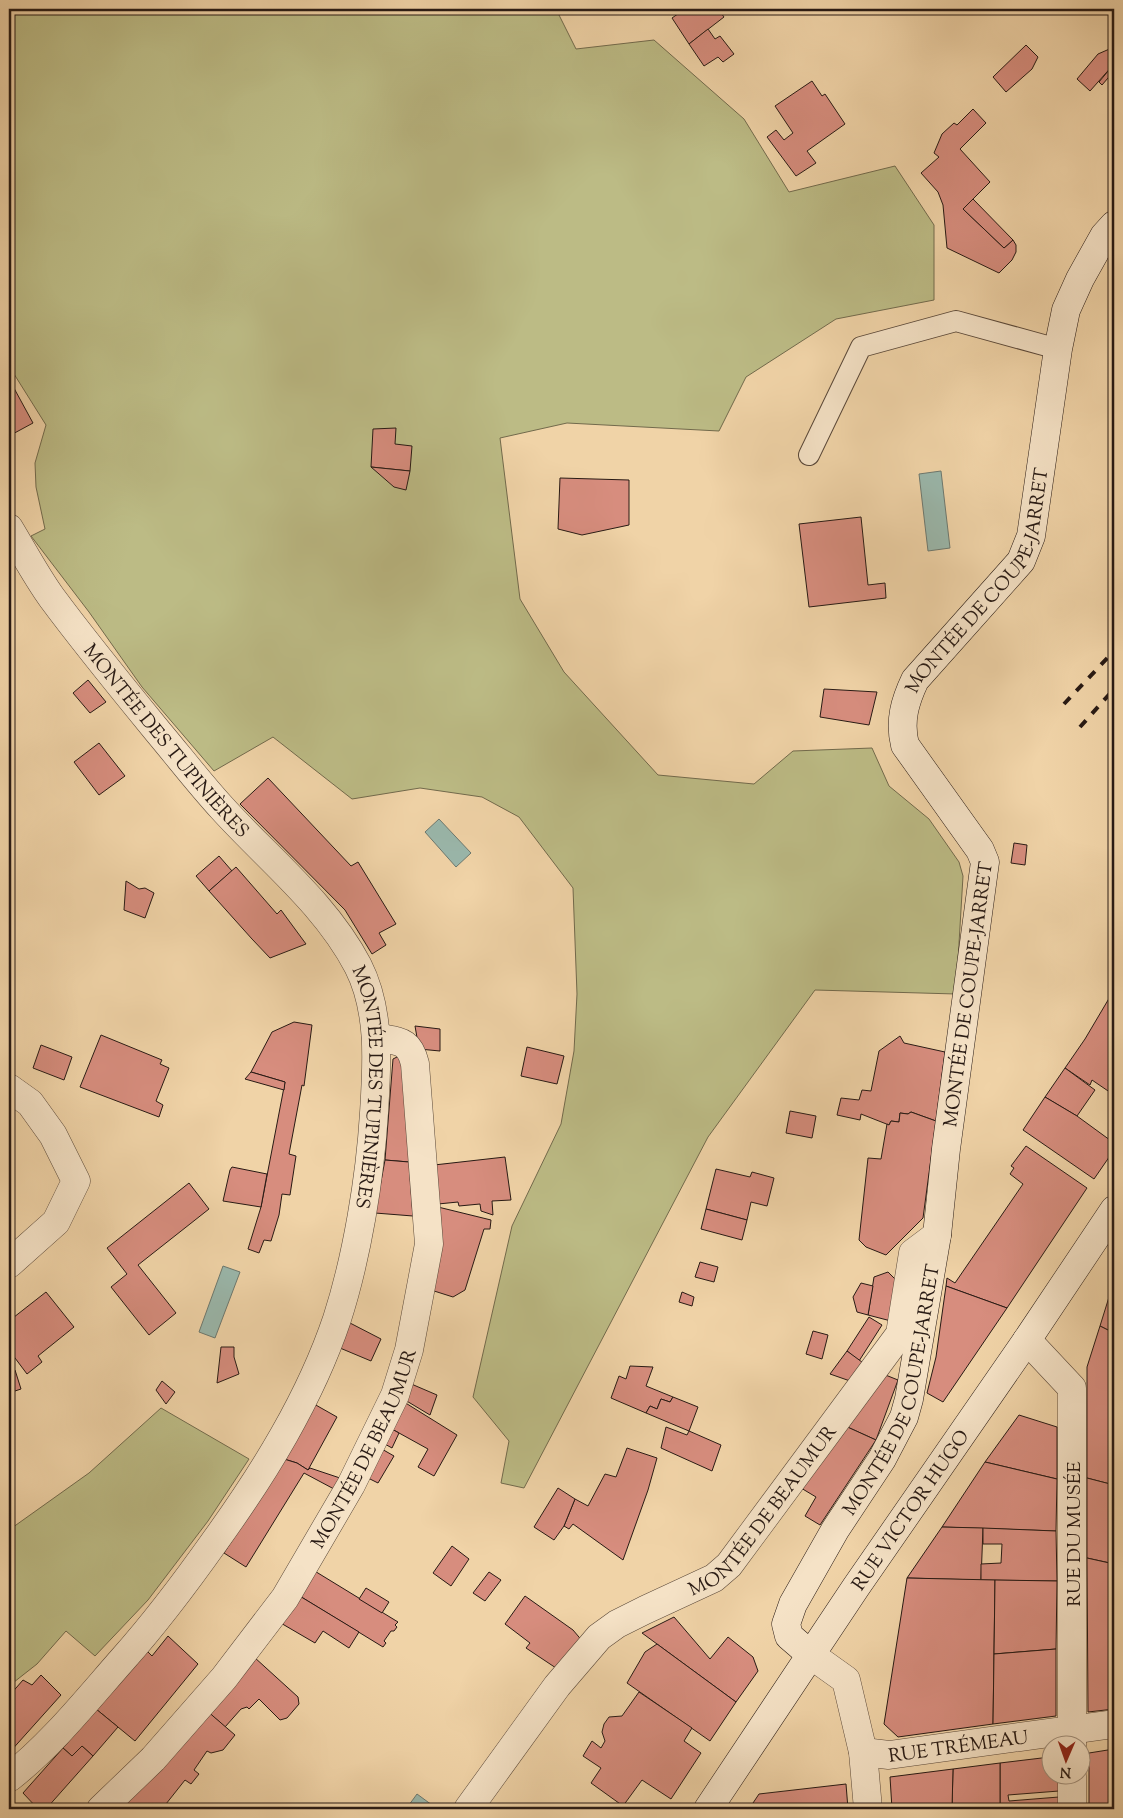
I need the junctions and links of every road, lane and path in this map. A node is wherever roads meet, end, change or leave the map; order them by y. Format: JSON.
{"nodes":[{"id":1,"x":1114,"y":225,"type":"edge"},
{"id":2,"x":1058,"y":349,"type":"junction"},
{"id":3,"x":809,"y":455,"type":"dead end"},
{"id":4,"x":9,"y":528,"type":"edge"},
{"id":5,"x":376,"y":1037,"type":"junction"},
{"id":6,"x":9,"y":1088,"type":"edge"},
{"id":7,"x":1114,"y":1210,"type":"edge"},
{"id":8,"x":937,"y":1235,"type":"junction"},
{"id":9,"x":9,"y":1264,"type":"edge"},
{"id":10,"x":1027,"y":1340,"type":"junction"},
{"id":11,"x":811,"y":1655,"type":"junction"},
{"id":12,"x":1114,"y":1724,"type":"edge"},
{"id":13,"x":1072,"y":1736,"type":"edge"},
{"id":14,"x":1075,"y":1736,"type":"edge"},
{"id":15,"x":1040,"y":1740,"type":"edge"},
{"id":16,"x":863,"y":1752,"type":"junction"},
{"id":17,"x":9,"y":1778,"type":"edge"},
{"id":18,"x":1072,"y":1786,"type":"edge"},
{"id":19,"x":101,"y":1809,"type":"edge"},
{"id":20,"x":468,"y":1809,"type":"edge"},
{"id":21,"x":708,"y":1809,"type":"edge"},
{"id":22,"x":868,"y":1809,"type":"edge"},
{"id":23,"x":1072,"y":1809,"type":"edge"}],
"edges":[{"from":1,"to":2,"type":"street","name":"MONTÉE DE COUPE-JARRET"},
{"from":2,"to":3,"type":"lane"},
{"from":2,"to":8,"type":"street","name":"MONTÉE DE COUPE-JARRET"},
{"from":4,"to":5,"type":"street","name":"MONTÉE DES TUPINIÈRES"},
{"from":5,"to":17,"type":"street","name":"MONTÉE DES TUPINIÈRES"},
{"from":5,"to":19,"type":"street","name":"MONTÉE DE BEAUMUR"},
{"from":6,"to":9,"type":"street"},
{"from":7,"to":10,"type":"street","name":"RUE VICTOR HUGO"},
{"from":8,"to":11,"type":"street","name":"MONTÉE DE COUPE-JARRET"},
{"from":8,"to":20,"type":"street","name":"MONTÉE DE BEAUMUR"},
{"from":10,"to":11,"type":"street","name":"RUE VICTOR HUGO"},
{"from":10,"to":13,"type":"street","name":"RUE DU MUSÉE"},
{"from":11,"to":16,"type":"street","name":"MONTÉE DE COUPE-JARRET"},
{"from":11,"to":21,"type":"street","name":"RUE VICTOR HUGO"},
{"from":12,"to":14,"type":"street","name":"RUE TRÉMEAU"},
{"from":15,"to":16,"type":"street","name":"RUE TRÉMEAU"},
{"from":16,"to":22,"type":"street","name":"MONTÉE DE COUPE-JARRET"},
{"from":18,"to":23,"type":"street"}]}
